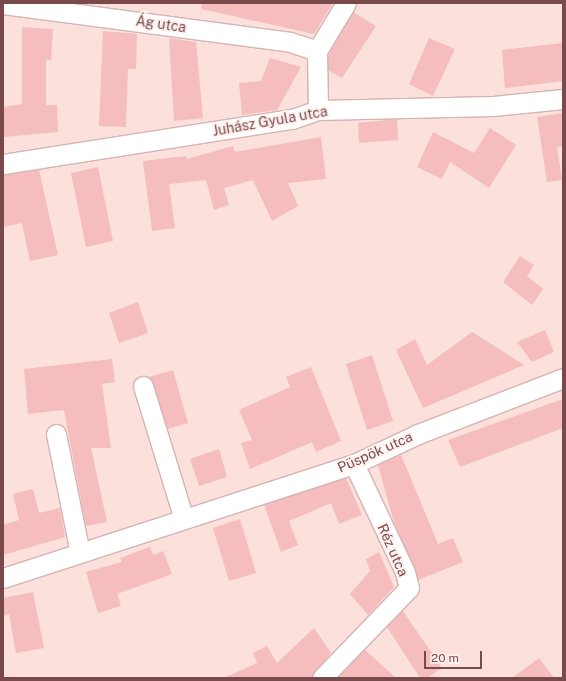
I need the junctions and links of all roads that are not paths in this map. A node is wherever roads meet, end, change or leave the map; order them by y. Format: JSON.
{"nodes":[{"id":1,"x":346,"y":3,"type":"edge"},
{"id":2,"x":3,"y":4,"type":"edge"},
{"id":3,"x":317,"y":51,"type":"junction"},
{"id":4,"x":563,"y":99,"type":"edge"},
{"id":5,"x":318,"y":110,"type":"junction"},
{"id":6,"x":3,"y":164,"type":"edge"},
{"id":7,"x":563,"y":378,"type":"edge"},
{"id":8,"x":143,"y":386,"type":"dead end"},
{"id":9,"x":56,"y":434,"type":"dead end"},
{"id":10,"x":354,"y":464,"type":"junction"},
{"id":11,"x":184,"y":519,"type":"junction"},
{"id":12,"x":80,"y":553,"type":"junction"},
{"id":13,"x":3,"y":578,"type":"edge"},
{"id":14,"x":322,"y":678,"type":"edge"}],
"edges":[{"from":1,"to":3,"type":"street"},
{"from":2,"to":3,"type":"street","name":"Ág utca"},
{"from":3,"to":5,"type":"street"},
{"from":4,"to":5,"type":"street","name":"Juhász Gyula utca"},
{"from":5,"to":6,"type":"street","name":"Juhász Gyula utca"},
{"from":7,"to":10,"type":"street","name":"Püspök utca"},
{"from":8,"to":11,"type":"street"},
{"from":9,"to":12,"type":"street"},
{"from":10,"to":11,"type":"street","name":"Püspök utca"},
{"from":10,"to":14,"type":"street","name":"Réz utca"},
{"from":11,"to":12,"type":"street","name":"Püspök utca"},
{"from":12,"to":13,"type":"street","name":"Püspök utca"}]}
